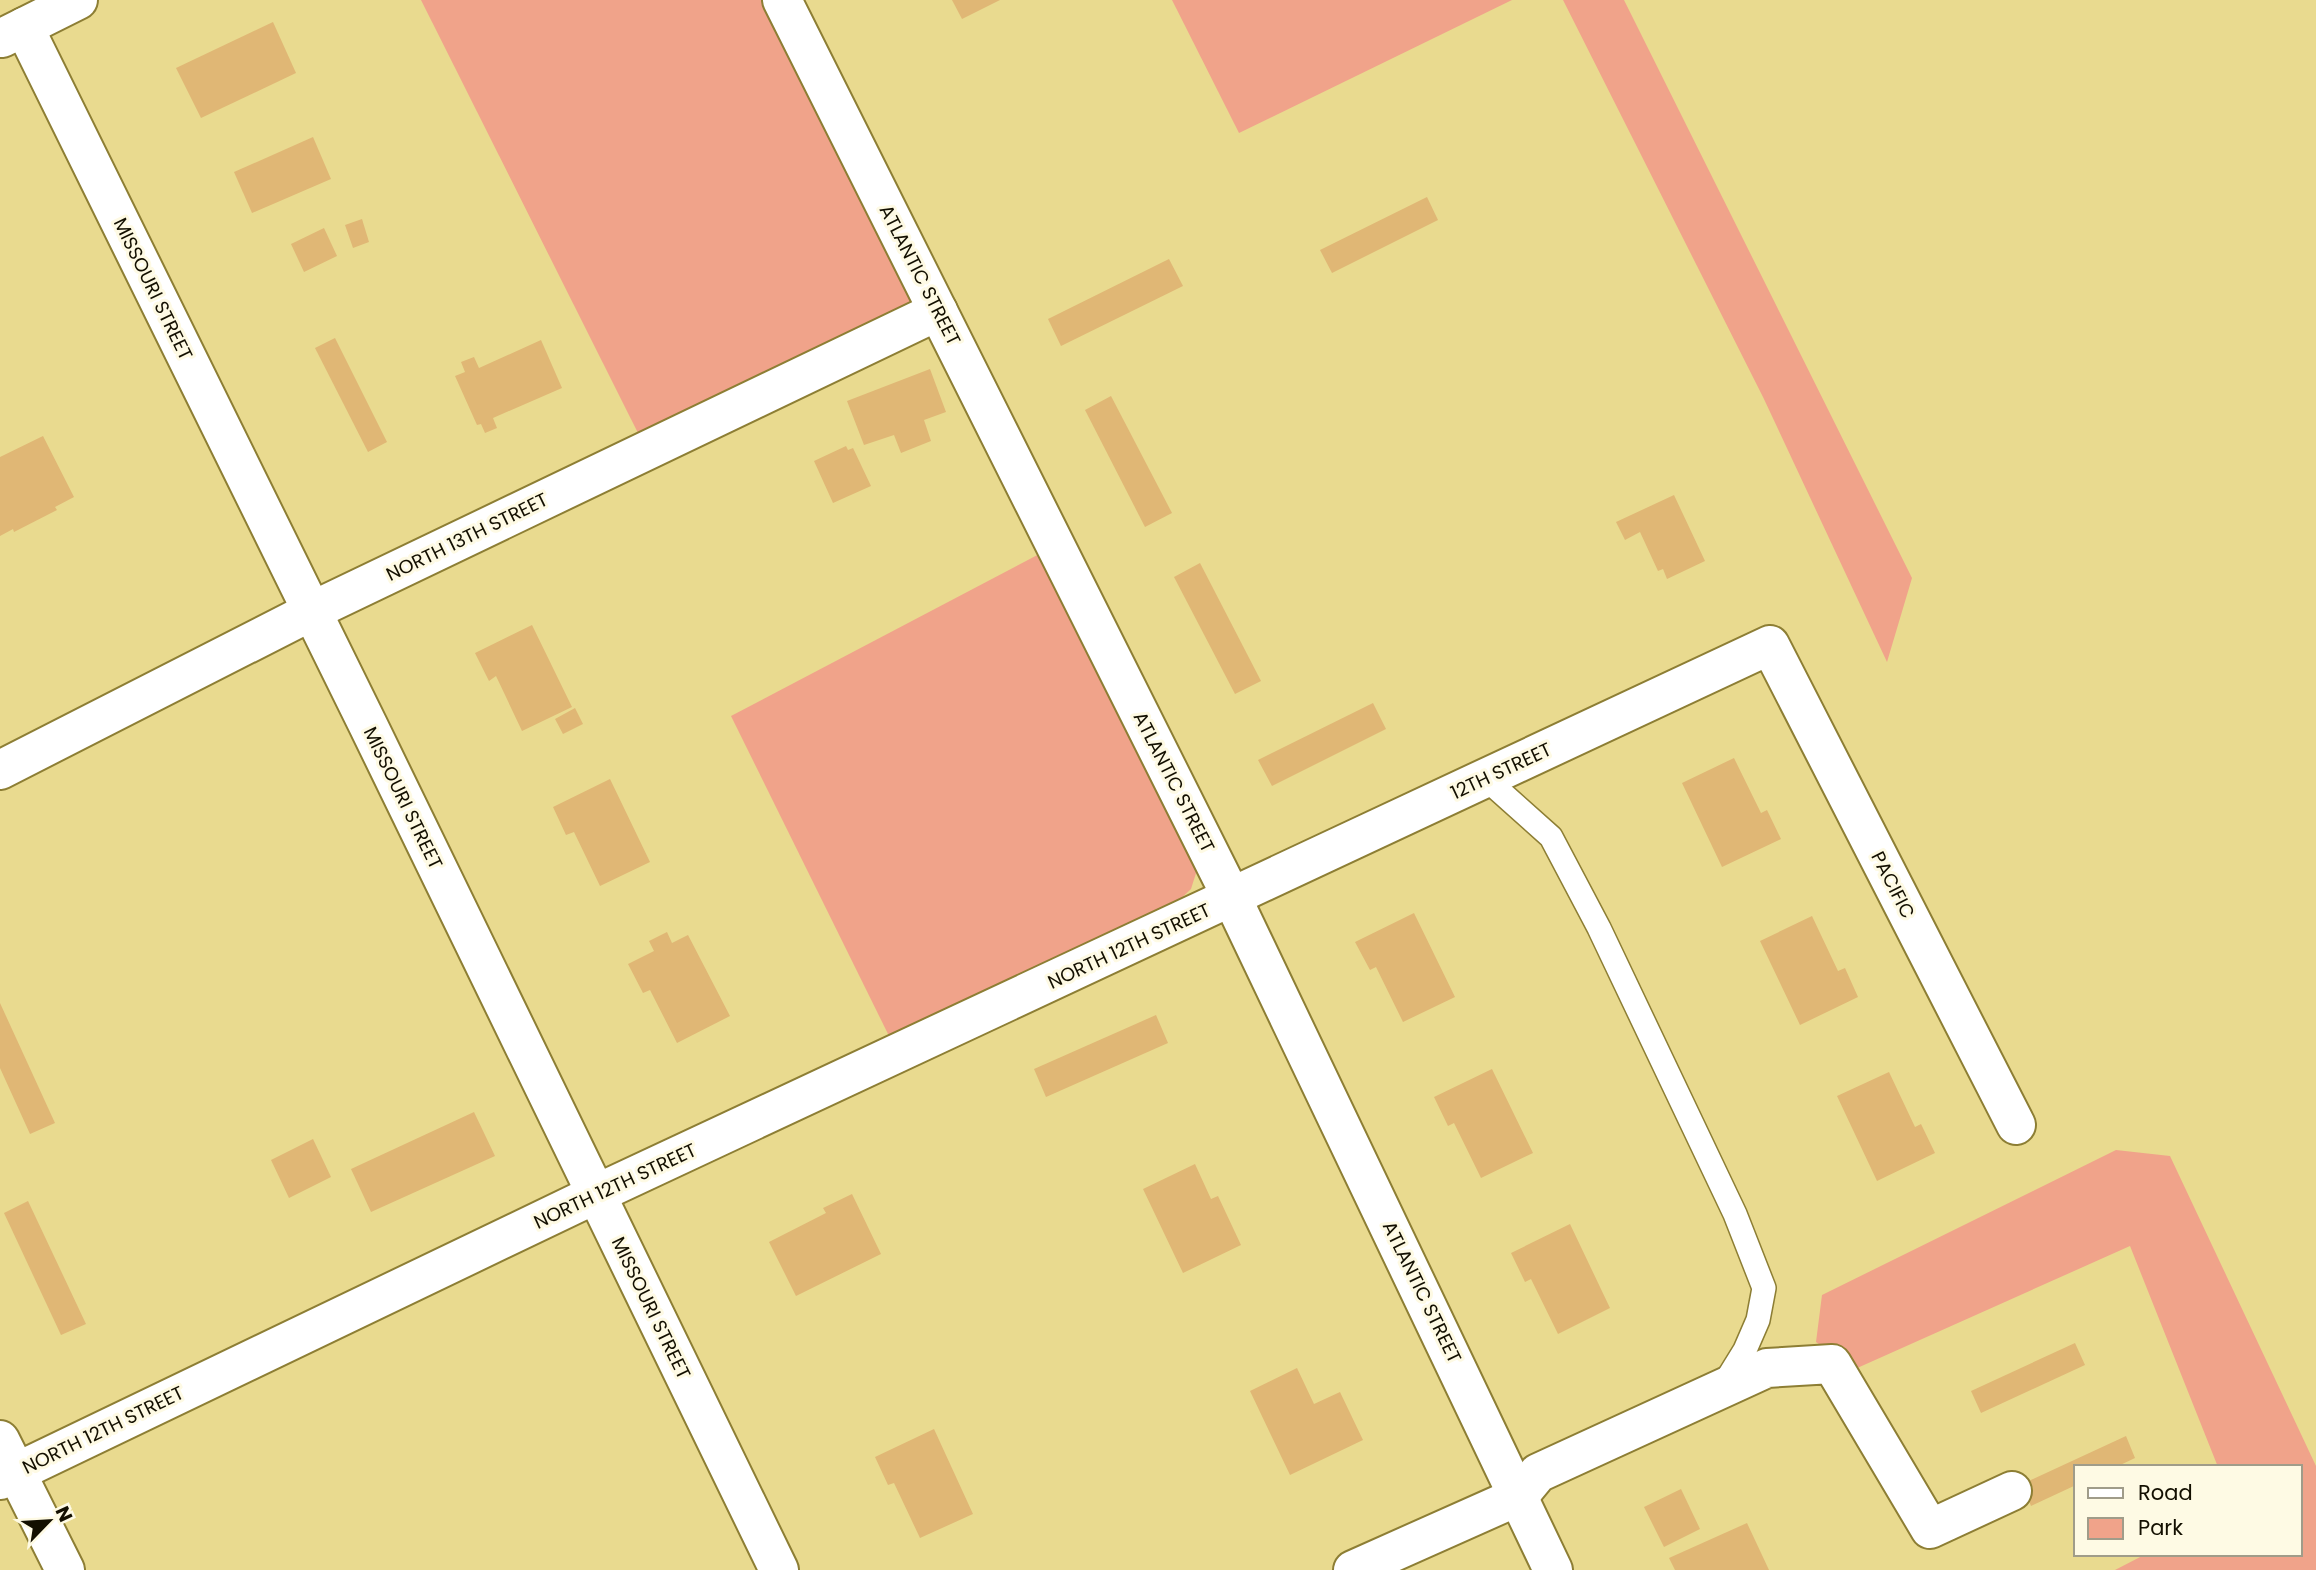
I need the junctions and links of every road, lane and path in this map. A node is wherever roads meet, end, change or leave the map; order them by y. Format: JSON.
{"nodes":[{"id":1,"x":78,"y":0,"type":"edge"},
{"id":2,"x":782,"y":0,"type":"edge"},
{"id":3,"x":12,"y":33,"type":"edge"},
{"id":4,"x":938,"y":311,"type":"junction"},
{"id":5,"x":312,"y":611,"type":"junction"},
{"id":6,"x":1770,"y":645,"type":"joint"},
{"id":7,"x":0,"y":770,"type":"edge"},
{"id":8,"x":1485,"y":778,"type":"junction"},
{"id":9,"x":1232,"y":898,"type":"junction"},
{"id":10,"x":2016,"y":1125,"type":"dead end"},
{"id":11,"x":596,"y":1194,"type":"junction"},
{"id":12,"x":1721,"y":1389,"type":"junction"},
{"id":13,"x":5,"y":1464,"type":"edge"},
{"id":14,"x":2012,"y":1491,"type":"dead end"},
{"id":15,"x":1519,"y":1496,"type":"junction"},
{"id":16,"x":65,"y":1570,"type":"edge"},
{"id":17,"x":779,"y":1570,"type":"edge"},
{"id":18,"x":1353,"y":1570,"type":"edge"},
{"id":19,"x":1553,"y":1570,"type":"edge"}],
"edges":[{"from":1,"to":3,"type":"street"},
{"from":2,"to":4,"type":"street","name":"ATLANTIC STREET"},
{"from":3,"to":5,"type":"street","name":"MISSOURI STREET"},
{"from":4,"to":5,"type":"street","name":"NORTH 13TH STREET"},
{"from":4,"to":9,"type":"street","name":"ATLANTIC STREET"},
{"from":5,"to":7,"type":"street","name":"NORTH 13TH STREET"},
{"from":5,"to":11,"type":"street","name":"MISSOURI STREET"},
{"from":6,"to":8,"type":"street","name":"12TH STREET"},
{"from":6,"to":10,"type":"street","name":"PACIFIC"},
{"from":8,"to":9,"type":"street","name":"12TH STREET"},
{"from":8,"to":12,"type":"lane"},
{"from":9,"to":11,"type":"street","name":"NORTH 12TH STREET"},
{"from":9,"to":15,"type":"street","name":"ATLANTIC STREET"},
{"from":11,"to":13,"type":"street","name":"NORTH 12TH STREET"},
{"from":11,"to":17,"type":"street","name":"MISSOURI STREET"},
{"from":12,"to":14,"type":"street"},
{"from":12,"to":15,"type":"street"},
{"from":13,"to":16,"type":"street"},
{"from":15,"to":18,"type":"street"},
{"from":15,"to":19,"type":"street","name":"ATLANTIC STREET"}]}
